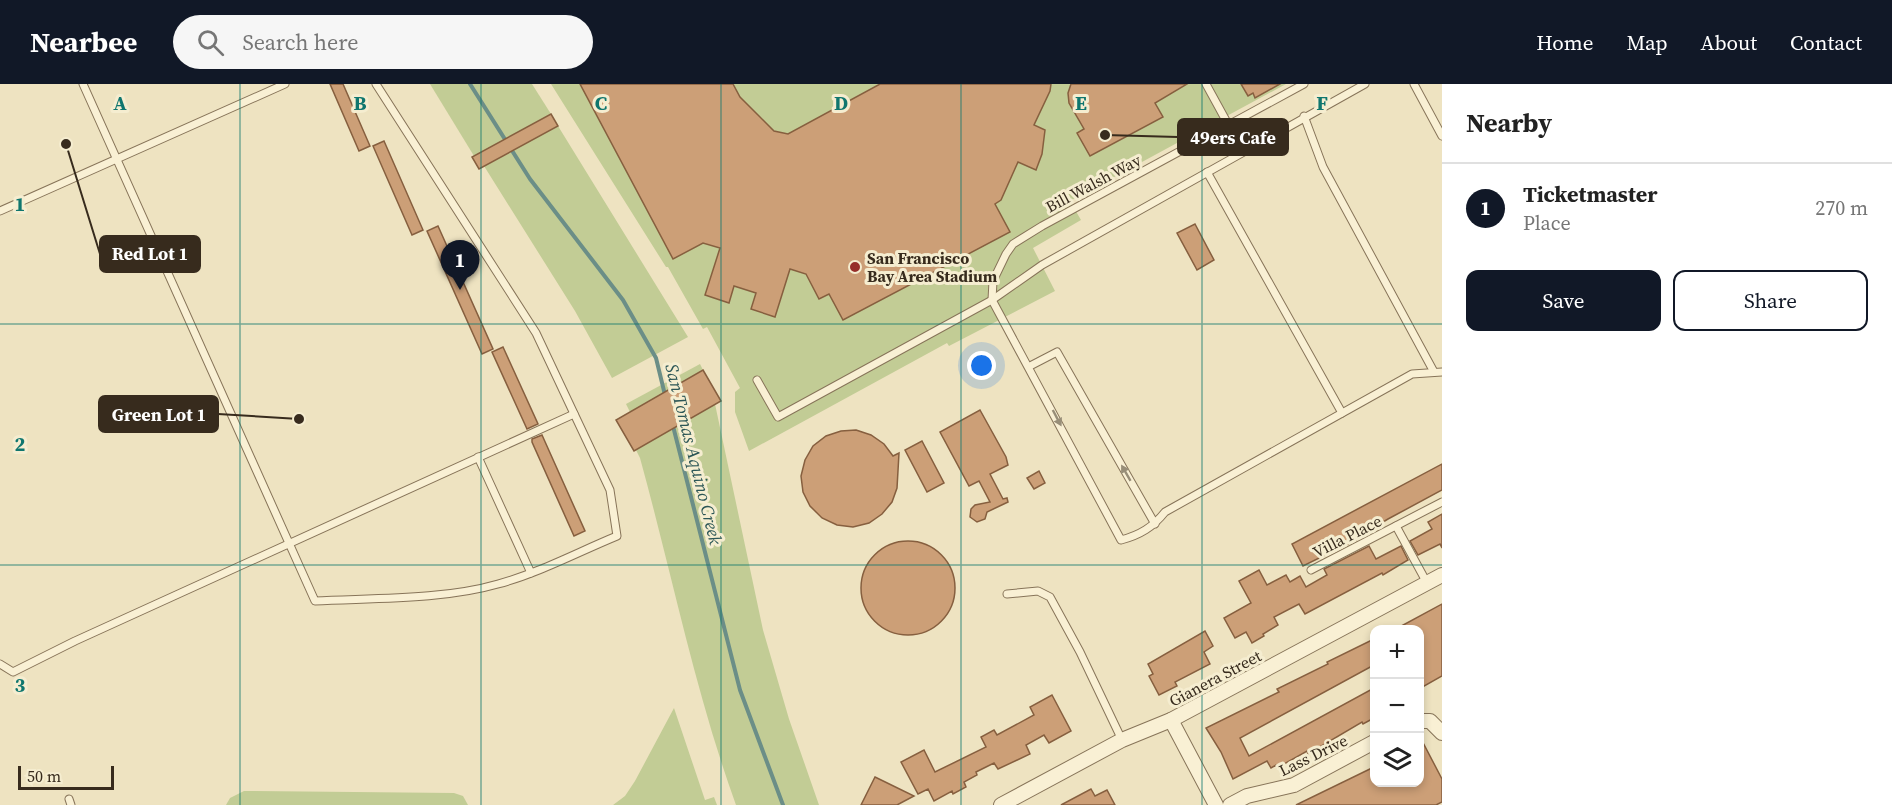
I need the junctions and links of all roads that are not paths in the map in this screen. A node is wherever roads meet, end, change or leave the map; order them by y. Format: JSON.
{"nodes":[{"id":1,"x":83,"y":84,"type":"edge"},
{"id":2,"x":285,"y":84,"type":"edge"},
{"id":3,"x":376,"y":84,"type":"edge"},
{"id":4,"x":1206,"y":84,"type":"edge"},
{"id":5,"x":1304,"y":84,"type":"edge"},
{"id":6,"x":1365,"y":84,"type":"edge"},
{"id":7,"x":1414,"y":84,"type":"edge"},
{"id":8,"x":1304,"y":117,"type":"junction"},
{"id":9,"x":1229,"y":126,"type":"junction"},
{"id":10,"x":1442,"y":136,"type":"edge"},
{"id":11,"x":117,"y":159,"type":"junction"},
{"id":12,"x":1207,"y":172,"type":"junction"},
{"id":13,"x":0,"y":211,"type":"edge"},
{"id":14,"x":992,"y":300,"type":"junction"},
{"id":15,"x":1029,"y":366,"type":"junction"},
{"id":16,"x":1438,"y":372,"type":"edge"},
{"id":17,"x":757,"y":380,"type":"dead end"},
{"id":18,"x":1341,"y":413,"type":"junction"},
{"id":19,"x":574,"y":414,"type":"junction"},
{"id":20,"x":478,"y":457,"type":"junction"},
{"id":21,"x":1442,"y":502,"type":"edge"},
{"id":22,"x":1155,"y":524,"type":"junction"},
{"id":23,"x":1396,"y":526,"type":"junction"},
{"id":24,"x":289,"y":543,"type":"junction"},
{"id":25,"x":1311,"y":570,"type":"dead end"},
{"id":26,"x":531,"y":573,"type":"junction"},
{"id":27,"x":1442,"y":575,"type":"edge"},
{"id":28,"x":1427,"y":583,"type":"junction"},
{"id":29,"x":1007,"y":594,"type":"dead end"},
{"id":30,"x":0,"y":664,"type":"edge"},
{"id":31,"x":1171,"y":720,"type":"junction"},
{"id":32,"x":1424,"y":721,"type":"edge"},
{"id":33,"x":1442,"y":733,"type":"edge"},
{"id":34,"x":1122,"y":740,"type":"junction"},
{"id":35,"x":1370,"y":744,"type":"edge"},
{"id":36,"x":1001,"y":805,"type":"edge"},
{"id":37,"x":1216,"y":805,"type":"edge"},
{"id":38,"x":1230,"y":805,"type":"edge"}],
"edges":[{"from":1,"to":11,"type":"lane"},
{"from":2,"to":11,"type":"lane"},
{"from":3,"to":19,"type":"lane"},
{"from":4,"to":9,"type":"lane"},
{"from":5,"to":9,"type":"lane","name":"Bill Walsh Way"},
{"from":6,"to":8,"type":"lane"},
{"from":7,"to":10,"type":"lane"},
{"from":8,"to":12,"type":"lane"},
{"from":8,"to":16,"type":"lane"},
{"from":9,"to":14,"type":"lane","name":"Bill Walsh Way"},
{"from":11,"to":13,"type":"lane"},
{"from":11,"to":24,"type":"lane"},
{"from":12,"to":14,"type":"lane"},
{"from":12,"to":18,"type":"lane"},
{"from":14,"to":15,"type":"lane"},
{"from":14,"to":17,"type":"lane"},
{"from":22,"to":15,"type":"lane","one_way":true},
{"from":15,"to":22,"type":"lane","one_way":true},
{"from":16,"to":18,"type":"lane"},
{"from":18,"to":22,"type":"lane"},
{"from":19,"to":20,"type":"lane"},
{"from":19,"to":26,"type":"lane"},
{"from":20,"to":24,"type":"lane"},
{"from":20,"to":26,"type":"lane"},
{"from":21,"to":23,"type":"lane","name":"Villa Place"},
{"from":23,"to":25,"type":"lane","name":"Villa Place"},
{"from":23,"to":28,"type":"lane","name":"Villa Place"},
{"from":24,"to":26,"type":"lane"},
{"from":24,"to":30,"type":"lane"},
{"from":27,"to":28,"type":"street","name":"Gianera Street"},
{"from":28,"to":31,"type":"street","name":"Gianera Street"},
{"from":29,"to":34,"type":"lane"},
{"from":31,"to":34,"type":"street","name":"Gianera Street"},
{"from":31,"to":37,"type":"street"},
{"from":32,"to":33,"type":"street"},
{"from":34,"to":36,"type":"street","name":"Gianera Street"},
{"from":35,"to":38,"type":"street","name":"Lass Drive"}]}
